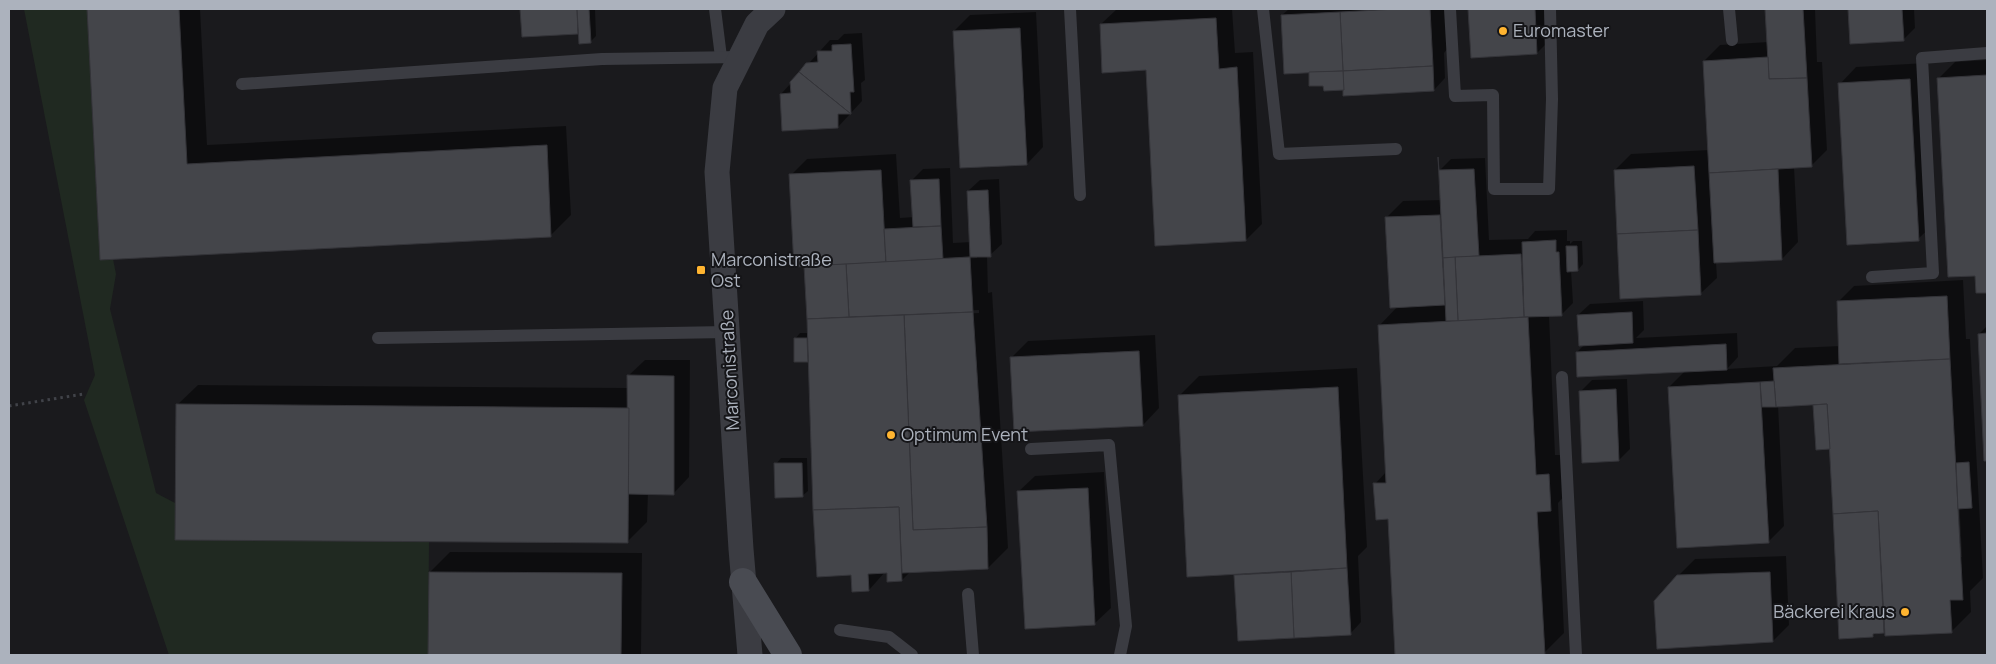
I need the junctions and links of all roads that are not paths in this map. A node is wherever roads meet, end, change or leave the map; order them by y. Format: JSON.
{"nodes":[{"id":1,"x":715,"y":9,"type":"edge"},
{"id":2,"x":773,"y":9,"type":"edge"},
{"id":3,"x":1070,"y":9,"type":"edge"},
{"id":4,"x":1263,"y":9,"type":"edge"},
{"id":5,"x":1450,"y":9,"type":"edge"},
{"id":6,"x":1550,"y":9,"type":"edge"},
{"id":7,"x":1729,"y":9,"type":"edge"},
{"id":8,"x":1732,"y":40,"type":"dead end"},
{"id":9,"x":1987,"y":52,"type":"edge"},
{"id":10,"x":731,"y":57,"type":"junction"},
{"id":11,"x":242,"y":84,"type":"dead end"},
{"id":12,"x":1396,"y":149,"type":"dead end"},
{"id":13,"x":1080,"y":195,"type":"dead end"},
{"id":14,"x":1872,"y":277,"type":"dead end"},
{"id":15,"x":727,"y":332,"type":"junction"},
{"id":16,"x":378,"y":338,"type":"dead end"},
{"id":17,"x":1562,"y":377,"type":"dead end"},
{"id":18,"x":1031,"y":449,"type":"dead end"},
{"id":19,"x":743,"y":582,"type":"junction"},
{"id":20,"x":968,"y":594,"type":"dead end"},
{"id":21,"x":840,"y":630,"type":"dead end"},
{"id":22,"x":750,"y":655,"type":"edge"},
{"id":23,"x":788,"y":655,"type":"edge"},
{"id":24,"x":912,"y":655,"type":"edge"},
{"id":25,"x":973,"y":655,"type":"edge"},
{"id":26,"x":1120,"y":655,"type":"edge"},
{"id":27,"x":1576,"y":655,"type":"edge"}],
"edges":[{"from":1,"to":10,"type":"lane"},
{"from":2,"to":10,"type":"street","name":"Marconistraße"},
{"from":3,"to":13,"type":"lane"},
{"from":4,"to":12,"type":"lane"},
{"from":5,"to":6,"type":"lane"},
{"from":7,"to":8,"type":"lane"},
{"from":9,"to":14,"type":"lane"},
{"from":10,"to":11,"type":"lane"},
{"from":10,"to":15,"type":"street","name":"Marconistraße"},
{"from":15,"to":16,"type":"lane"},
{"from":15,"to":19,"type":"street","name":"Marconistraße"},
{"from":17,"to":27,"type":"lane"},
{"from":18,"to":26,"type":"lane"},
{"from":19,"to":22,"type":"street","name":"Marconistraße"},
{"from":19,"to":23,"type":"street"},
{"from":20,"to":25,"type":"lane"},
{"from":21,"to":24,"type":"lane"}]}
